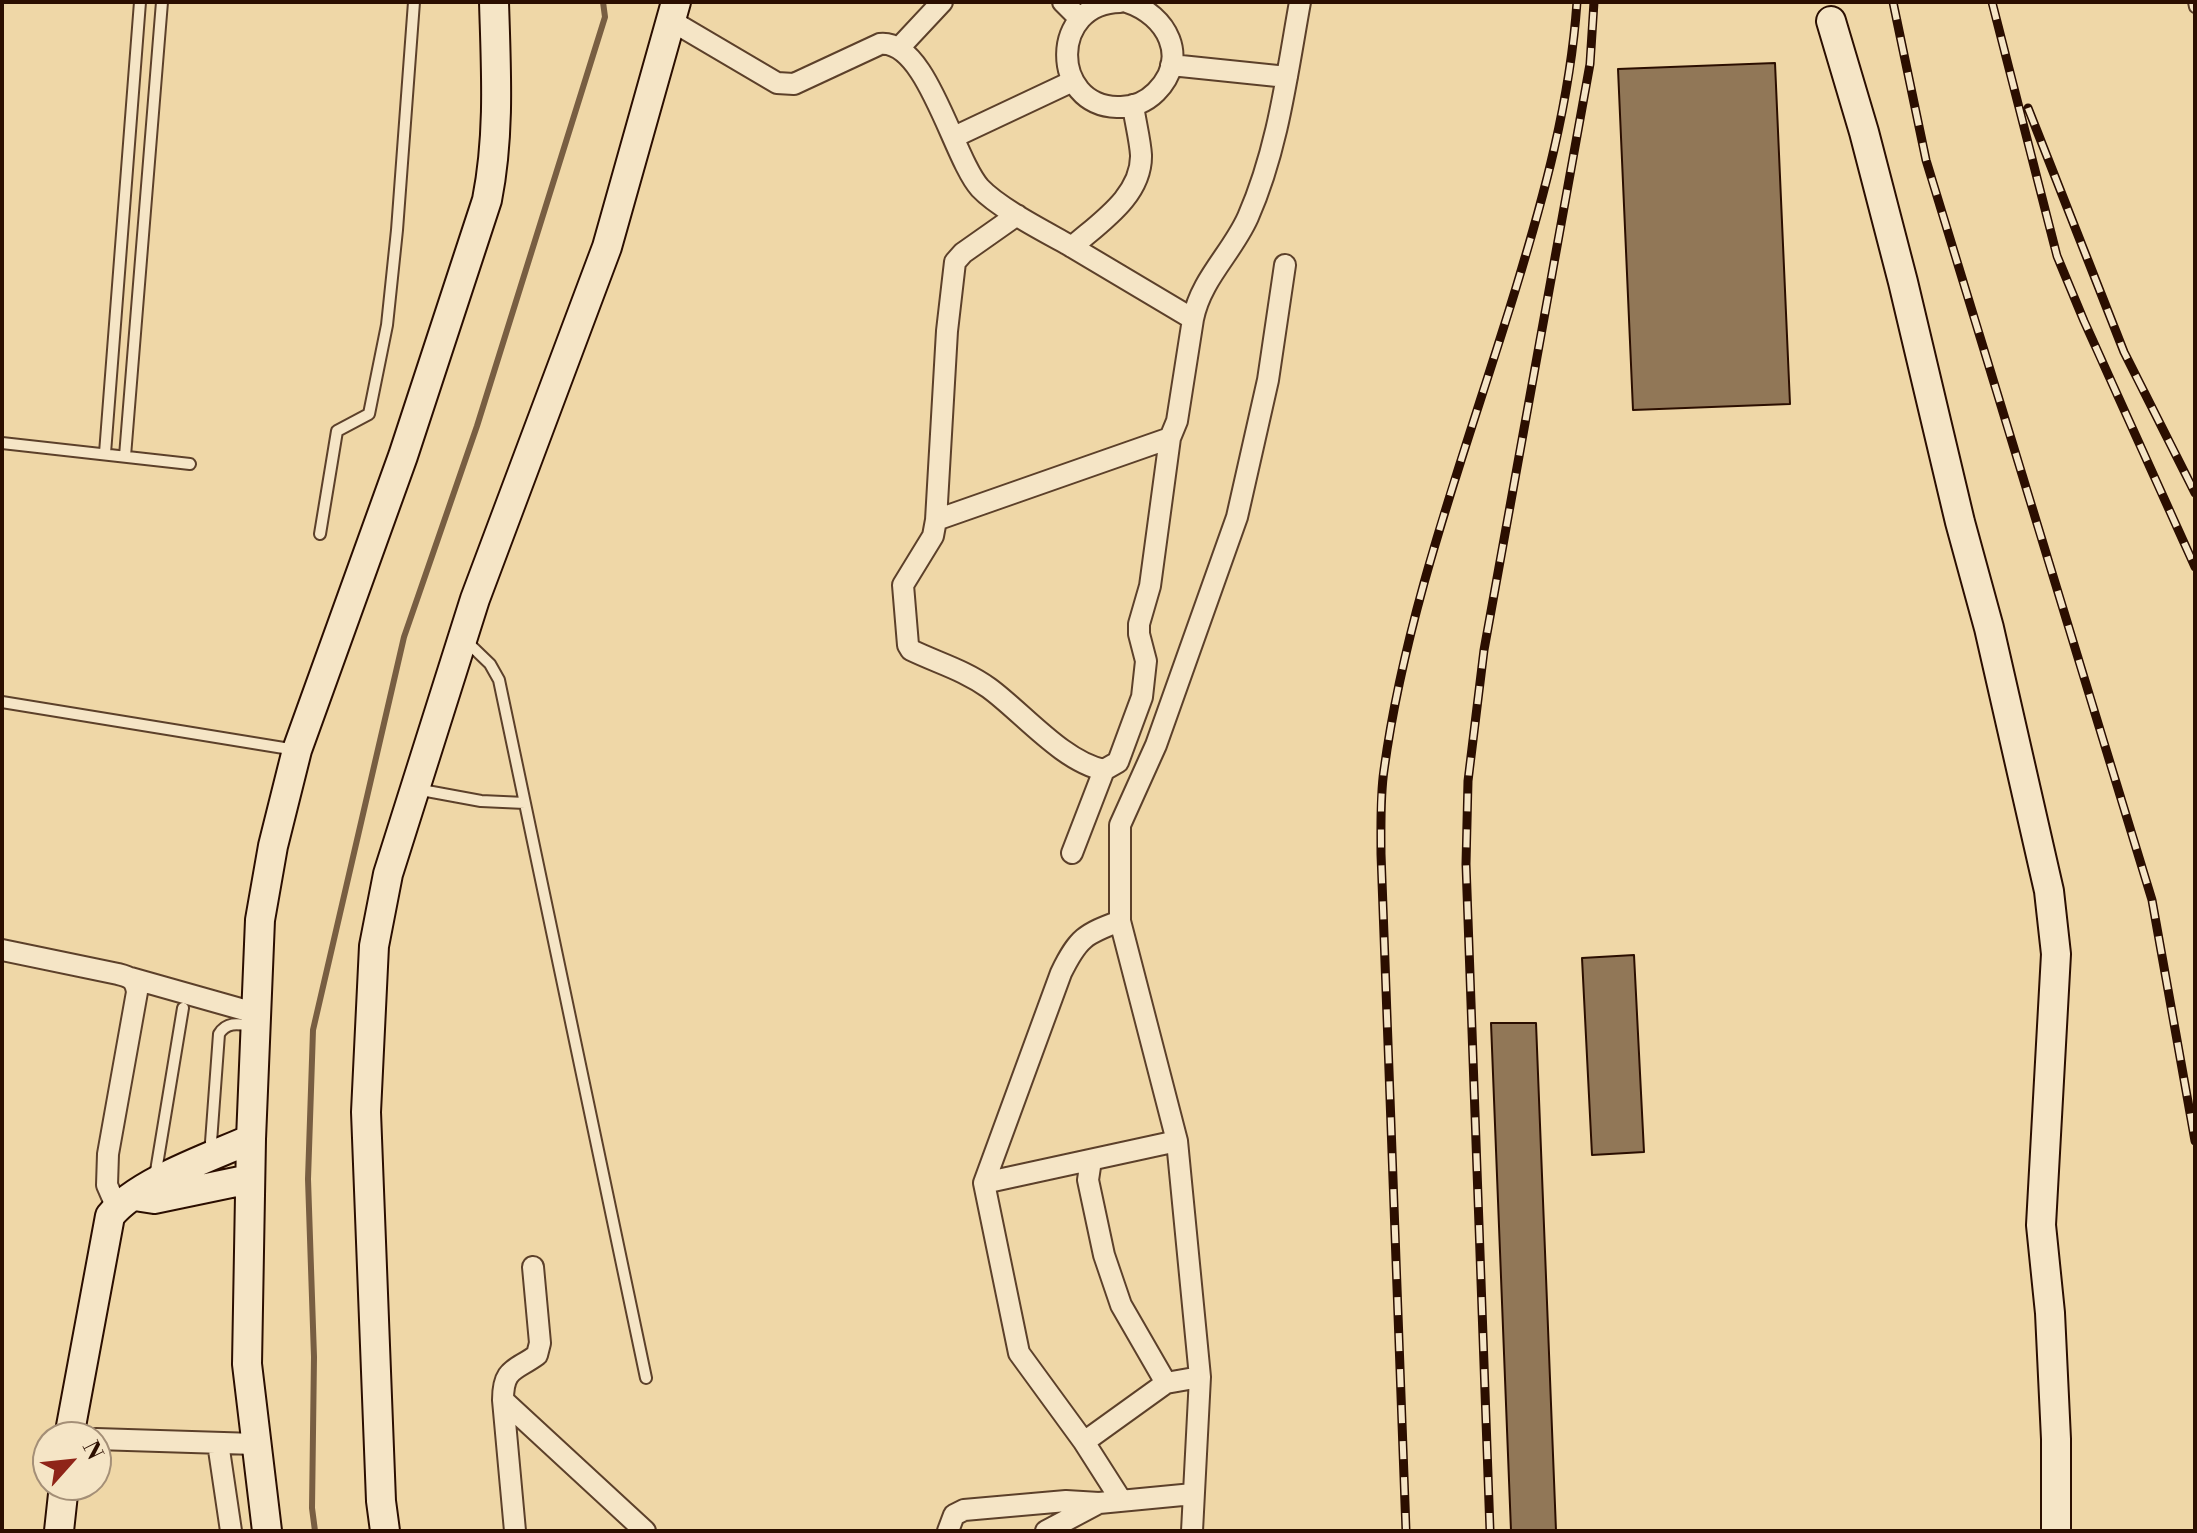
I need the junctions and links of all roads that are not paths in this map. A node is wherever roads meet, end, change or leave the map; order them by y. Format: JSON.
{"nodes":[{"id":1,"x":140,"y":2,"type":"edge"},
{"id":2,"x":162,"y":2,"type":"edge"},
{"id":3,"x":414,"y":2,"type":"edge"},
{"id":4,"x":494,"y":2,"type":"edge"},
{"id":5,"x":942,"y":2,"type":"edge"},
{"id":6,"x":1063,"y":2,"type":"edge"},
{"id":7,"x":1120,"y":2,"type":"edge"},
{"id":8,"x":1300,"y":2,"type":"edge"},
{"id":9,"x":1139,"y":4,"type":"edge"},
{"id":10,"x":673,"y":11,"type":"edge"},
{"id":11,"x":1080,"y":19,"type":"junction"},
{"id":12,"x":1831,"y":21,"type":"dead end"},
{"id":13,"x":899,"y":48,"type":"junction"},
{"id":14,"x":1171,"y":65,"type":"junction"},
{"id":15,"x":1287,"y":77,"type":"junction"},
{"id":16,"x":1073,"y":81,"type":"junction"},
{"id":17,"x":1133,"y":105,"type":"junction"},
{"id":18,"x":954,"y":137,"type":"junction"},
{"id":19,"x":1017,"y":215,"type":"junction"},
{"id":20,"x":1072,"y":247,"type":"junction"},
{"id":21,"x":1285,"y":265,"type":"dead end"},
{"id":22,"x":1193,"y":319,"type":"junction"},
{"id":23,"x":1170,"y":438,"type":"junction"},
{"id":24,"x":2,"y":443,"type":"edge"},
{"id":25,"x":105,"y":453,"type":"junction"},
{"id":26,"x":125,"y":456,"type":"junction"},
{"id":27,"x":190,"y":464,"type":"dead end"},
{"id":28,"x":936,"y":520,"type":"junction"},
{"id":29,"x":320,"y":534,"type":"dead end"},
{"id":30,"x":462,"y":638,"type":"junction"},
{"id":31,"x":2,"y":702,"type":"edge"},
{"id":32,"x":297,"y":750,"type":"junction"},
{"id":33,"x":1104,"y":770,"type":"junction"},
{"id":34,"x":414,"y":789,"type":"junction"},
{"id":35,"x":525,"y":803,"type":"junction"},
{"id":36,"x":1072,"y":853,"type":"dead end"},
{"id":37,"x":1120,"y":921,"type":"junction"},
{"id":38,"x":2,"y":950,"type":"edge"},
{"id":39,"x":131,"y":978,"type":"junction"},
{"id":40,"x":183,"y":1008,"type":"dead end"},
{"id":41,"x":255,"y":1020,"type":"junction"},
{"id":42,"x":251,"y":1139,"type":"junction"},
{"id":43,"x":1177,"y":1141,"type":"junction"},
{"id":44,"x":211,"y":1142,"type":"dead end"},
{"id":45,"x":1091,"y":1160,"type":"junction"},
{"id":46,"x":250,"y":1179,"type":"junction"},
{"id":47,"x":984,"y":1183,"type":"junction"},
{"id":48,"x":136,"y":1196,"type":"junction"},
{"id":49,"x":533,"y":1267,"type":"dead end"},
{"id":50,"x":1200,"y":1377,"type":"junction"},
{"id":51,"x":646,"y":1378,"type":"dead end"},
{"id":52,"x":1166,"y":1383,"type":"junction"},
{"id":53,"x":503,"y":1400,"type":"junction"},
{"id":54,"x":72,"y":1421,"type":"edge"},
{"id":55,"x":112,"y":1440,"type":"edge"},
{"id":56,"x":1084,"y":1442,"type":"junction"},
{"id":57,"x":218,"y":1443,"type":"junction"},
{"id":58,"x":255,"y":1444,"type":"junction"},
{"id":59,"x":1193,"y":1494,"type":"junction"},
{"id":60,"x":1121,"y":1500,"type":"junction"},
{"id":61,"x":62,"y":1501,"type":"edge"},
{"id":62,"x":1099,"y":1503,"type":"junction"},
{"id":63,"x":59,"y":1531,"type":"edge"},
{"id":64,"x":231,"y":1531,"type":"edge"},
{"id":65,"x":267,"y":1531,"type":"edge"},
{"id":66,"x":385,"y":1531,"type":"edge"},
{"id":67,"x":515,"y":1531,"type":"edge"},
{"id":68,"x":645,"y":1531,"type":"edge"},
{"id":69,"x":948,"y":1531,"type":"edge"},
{"id":70,"x":1046,"y":1531,"type":"edge"},
{"id":71,"x":1192,"y":1531,"type":"edge"},
{"id":72,"x":2056,"y":1531,"type":"edge"}],
"edges":[{"from":1,"to":25,"type":"lane"},
{"from":2,"to":26,"type":"lane"},
{"from":3,"to":29,"type":"lane"},
{"from":4,"to":32,"type":"street"},
{"from":5,"to":13,"type":"street"},
{"from":6,"to":11,"type":"street"},
{"from":7,"to":11,"type":"street"},
{"from":8,"to":15,"type":"street"},
{"from":9,"to":14,"type":"street"},
{"from":10,"to":13,"type":"street"},
{"from":10,"to":30,"type":"street"},
{"from":11,"to":16,"type":"street"},
{"from":12,"to":72,"type":"street"},
{"from":13,"to":18,"type":"street"},
{"from":14,"to":15,"type":"street"},
{"from":14,"to":17,"type":"street"},
{"from":15,"to":22,"type":"street"},
{"from":16,"to":17,"type":"street"},
{"from":16,"to":18,"type":"street"},
{"from":17,"to":20,"type":"street"},
{"from":18,"to":19,"type":"street"},
{"from":19,"to":20,"type":"street"},
{"from":19,"to":28,"type":"street"},
{"from":20,"to":22,"type":"street"},
{"from":21,"to":37,"type":"street"},
{"from":22,"to":23,"type":"street"},
{"from":23,"to":28,"type":"street"},
{"from":23,"to":33,"type":"street"},
{"from":24,"to":25,"type":"lane"},
{"from":25,"to":26,"type":"lane"},
{"from":26,"to":27,"type":"lane"},
{"from":28,"to":33,"type":"street"},
{"from":30,"to":34,"type":"street"},
{"from":30,"to":35,"type":"lane"},
{"from":31,"to":32,"type":"lane"},
{"from":32,"to":41,"type":"street"},
{"from":33,"to":36,"type":"street"},
{"from":34,"to":35,"type":"lane"},
{"from":34,"to":66,"type":"street"},
{"from":35,"to":51,"type":"lane"},
{"from":37,"to":43,"type":"street"},
{"from":37,"to":47,"type":"street"},
{"from":38,"to":39,"type":"street"},
{"from":39,"to":41,"type":"street"},
{"from":39,"to":48,"type":"street"},
{"from":40,"to":48,"type":"lane"},
{"from":41,"to":42,"type":"street"},
{"from":41,"to":44,"type":"lane"},
{"from":42,"to":46,"type":"street"},
{"from":42,"to":48,"type":"street"},
{"from":43,"to":45,"type":"street"},
{"from":43,"to":50,"type":"street"},
{"from":45,"to":47,"type":"street"},
{"from":45,"to":52,"type":"street"},
{"from":46,"to":48,"type":"street"},
{"from":46,"to":58,"type":"street"},
{"from":47,"to":56,"type":"street"},
{"from":48,"to":54,"type":"street"},
{"from":49,"to":53,"type":"street"},
{"from":50,"to":52,"type":"street"},
{"from":50,"to":59,"type":"street"},
{"from":52,"to":56,"type":"street"},
{"from":53,"to":67,"type":"street"},
{"from":53,"to":68,"type":"street"},
{"from":55,"to":57,"type":"street"},
{"from":56,"to":60,"type":"street"},
{"from":57,"to":58,"type":"street"},
{"from":57,"to":64,"type":"street"},
{"from":58,"to":65,"type":"street"},
{"from":59,"to":60,"type":"street"},
{"from":59,"to":71,"type":"street"},
{"from":60,"to":62,"type":"street"},
{"from":61,"to":63,"type":"street"},
{"from":62,"to":69,"type":"street"},
{"from":62,"to":70,"type":"street"}]}
